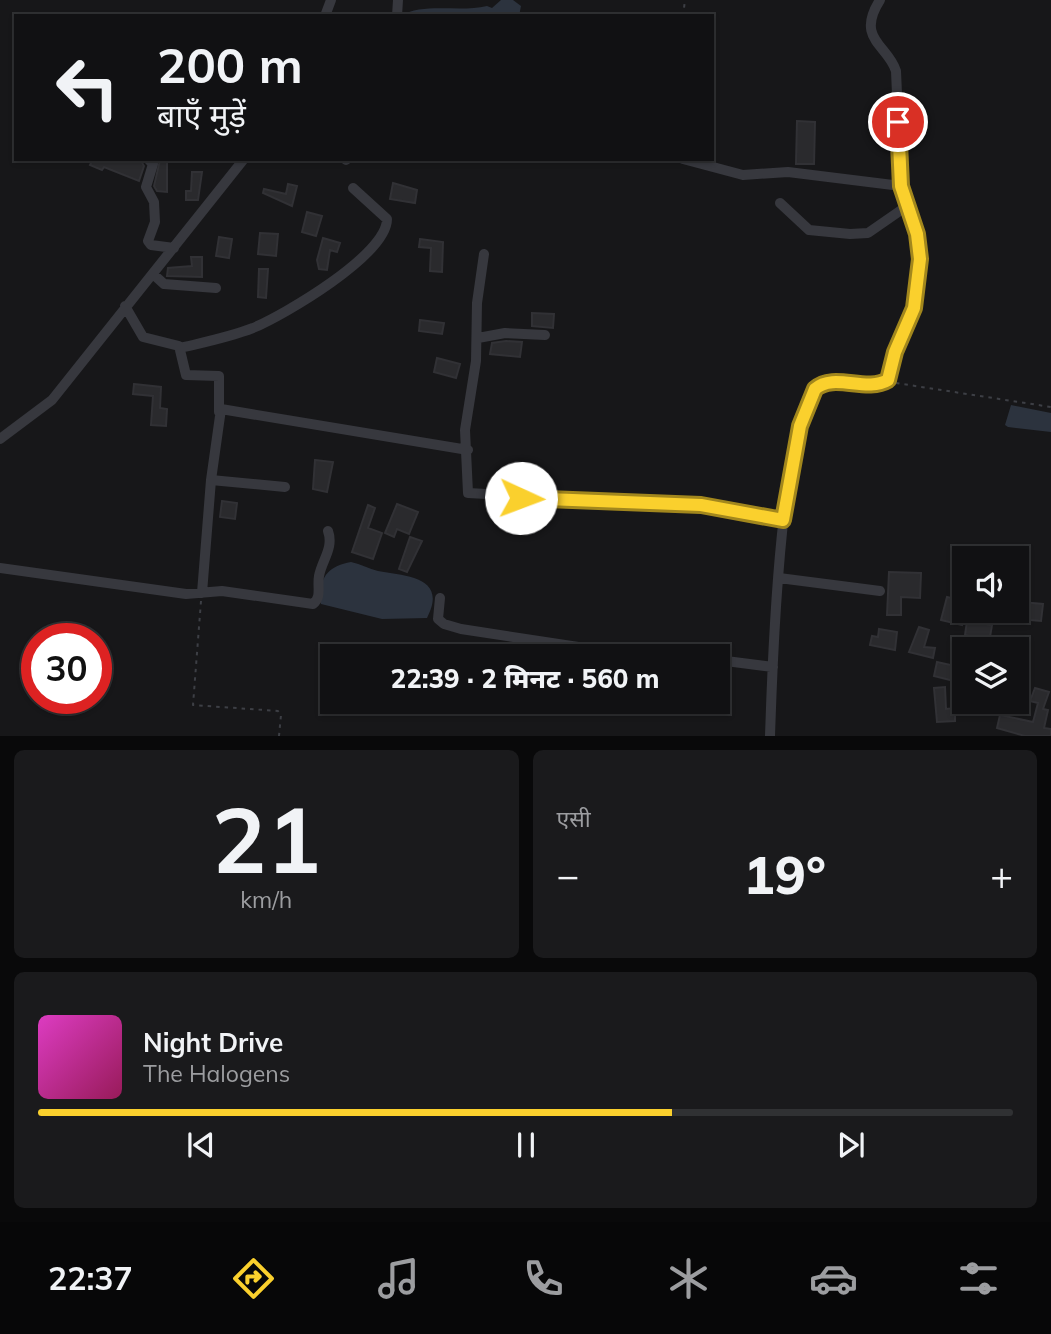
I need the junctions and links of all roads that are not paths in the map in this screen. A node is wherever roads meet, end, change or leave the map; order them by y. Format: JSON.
{"nodes":[{"id":1,"x":880,"y":0,"type":"edge"},
{"id":2,"x":150,"y":161,"type":"edge"},
{"id":3,"x":242,"y":161,"type":"edge"},
{"id":4,"x":690,"y":161,"type":"edge"},
{"id":5,"x":901,"y":186,"type":"junction"},
{"id":6,"x":353,"y":188,"type":"dead end"},
{"id":7,"x":780,"y":203,"type":"dead end"},
{"id":8,"x":908,"y":206,"type":"junction"},
{"id":9,"x":174,"y":248,"type":"junction"},
{"id":10,"x":484,"y":254,"type":"dead end"},
{"id":11,"x":153,"y":274,"type":"junction"},
{"id":12,"x":216,"y":288,"type":"dead end"},
{"id":13,"x":125,"y":306,"type":"junction"},
{"id":14,"x":545,"y":335,"type":"dead end"},
{"id":15,"x":478,"y":338,"type":"junction"},
{"id":16,"x":180,"y":348,"type":"junction"},
{"id":17,"x":219,"y":412,"type":"junction"},
{"id":18,"x":0,"y":439,"type":"edge"},
{"id":19,"x":468,"y":450,"type":"junction"},
{"id":20,"x":211,"y":480,"type":"junction"},
{"id":21,"x":285,"y":487,"type":"dead end"},
{"id":22,"x":783,"y":520,"type":"junction"},
{"id":23,"x":328,"y":531,"type":"dead end"},
{"id":24,"x":0,"y":568,"type":"edge"},
{"id":25,"x":779,"y":578,"type":"junction"},
{"id":26,"x":880,"y":591,"type":"dead end"},
{"id":27,"x":202,"y":593,"type":"junction"},
{"id":28,"x":440,"y":598,"type":"dead end"},
{"id":29,"x":559,"y":644,"type":"edge"},
{"id":30,"x":730,"y":662,"type":"edge"},
{"id":31,"x":774,"y":667,"type":"junction"},
{"id":32,"x":770,"y":736,"type":"edge"}],
"edges":[{"from":1,"to":5,"type":"street"},
{"from":2,"to":9,"type":"street"},
{"from":3,"to":9,"type":"street"},
{"from":4,"to":5,"type":"street"},
{"from":5,"to":8,"type":"street"},
{"from":6,"to":16,"type":"street"},
{"from":7,"to":8,"type":"street"},
{"from":8,"to":22,"type":"street"},
{"from":9,"to":11,"type":"street"},
{"from":10,"to":15,"type":"street"},
{"from":11,"to":12,"type":"street"},
{"from":11,"to":13,"type":"street"},
{"from":13,"to":16,"type":"street"},
{"from":13,"to":18,"type":"street"},
{"from":14,"to":15,"type":"street"},
{"from":15,"to":19,"type":"street"},
{"from":16,"to":17,"type":"street"},
{"from":17,"to":19,"type":"street"},
{"from":17,"to":20,"type":"street"},
{"from":19,"to":22,"type":"street"},
{"from":20,"to":21,"type":"street"},
{"from":20,"to":27,"type":"street"},
{"from":22,"to":25,"type":"street"},
{"from":23,"to":27,"type":"street"},
{"from":24,"to":27,"type":"street"},
{"from":25,"to":26,"type":"street"},
{"from":25,"to":31,"type":"street"},
{"from":28,"to":29,"type":"street"},
{"from":30,"to":31,"type":"street"},
{"from":31,"to":32,"type":"street"}]}
